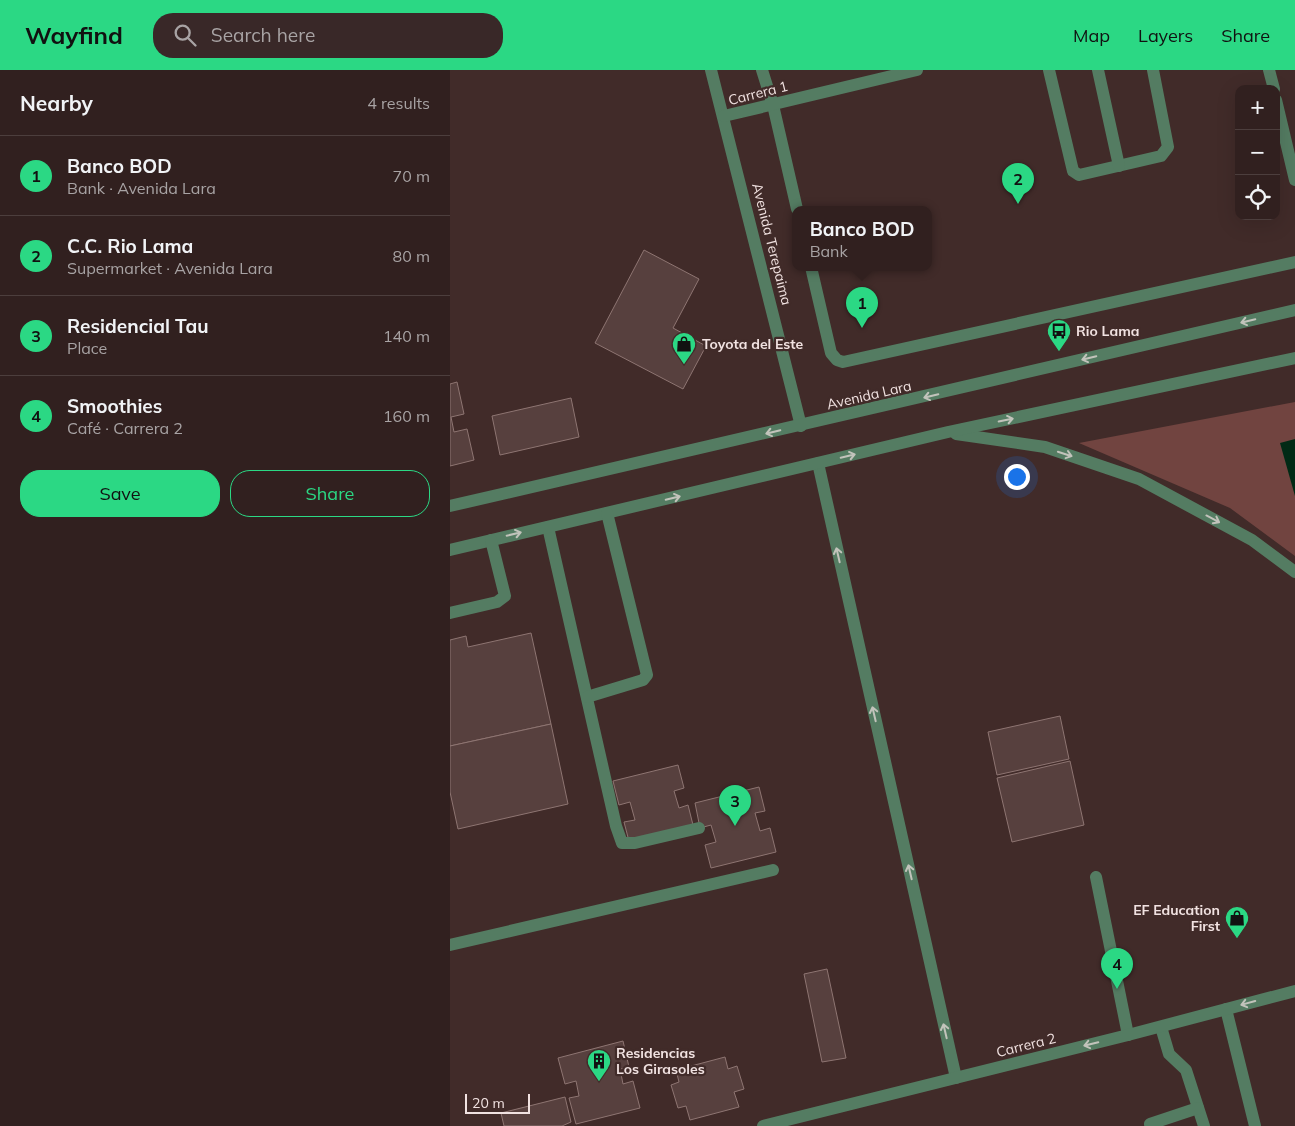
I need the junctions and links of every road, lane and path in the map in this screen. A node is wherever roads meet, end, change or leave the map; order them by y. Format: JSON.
{"nodes":[{"id":1,"x":711,"y":70,"type":"edge"},
{"id":2,"x":762,"y":70,"type":"edge"},
{"id":3,"x":917,"y":70,"type":"edge"},
{"id":4,"x":1050,"y":70,"type":"edge"},
{"id":5,"x":1098,"y":70,"type":"edge"},
{"id":6,"x":1153,"y":70,"type":"edge"},
{"id":7,"x":1269,"y":70,"type":"edge"},
{"id":8,"x":1273,"y":85,"type":"edge"},
{"id":9,"x":773,"y":105,"type":"junction"},
{"id":10,"x":724,"y":116,"type":"junction"},
{"id":11,"x":1280,"y":117,"type":"edge"},
{"id":12,"x":1119,"y":166,"type":"junction"},
{"id":13,"x":1295,"y":180,"type":"edge"},
{"id":14,"x":796,"y":206,"type":"edge"},
{"id":15,"x":1295,"y":262,"type":"edge"},
{"id":16,"x":812,"y":271,"type":"edge"},
{"id":17,"x":1295,"y":310,"type":"edge"},
{"id":18,"x":1295,"y":358,"type":"edge"},
{"id":19,"x":801,"y":426,"type":"junction"},
{"id":20,"x":948,"y":432,"type":"junction"},
{"id":21,"x":818,"y":463,"type":"junction"},
{"id":22,"x":450,"y":506,"type":"edge"},
{"id":23,"x":607,"y":513,"type":"junction"},
{"id":24,"x":548,"y":527,"type":"junction"},
{"id":25,"x":491,"y":540,"type":"junction"},
{"id":26,"x":450,"y":550,"type":"edge"},
{"id":27,"x":1295,"y":572,"type":"edge"},
{"id":28,"x":450,"y":613,"type":"edge"},
{"id":29,"x":588,"y":697,"type":"junction"},
{"id":30,"x":699,"y":828,"type":"dead end"},
{"id":31,"x":773,"y":870,"type":"dead end"},
{"id":32,"x":1096,"y":877,"type":"dead end"},
{"id":33,"x":450,"y":944,"type":"edge"},
{"id":34,"x":1295,"y":991,"type":"edge"},
{"id":35,"x":1226,"y":1009,"type":"junction"},
{"id":36,"x":1161,"y":1027,"type":"junction"},
{"id":37,"x":1128,"y":1035,"type":"junction"},
{"id":38,"x":956,"y":1078,"type":"junction"},
{"id":39,"x":1198,"y":1108,"type":"junction"},
{"id":40,"x":1150,"y":1124,"type":"dead end"},
{"id":41,"x":763,"y":1126,"type":"edge"},
{"id":42,"x":1204,"y":1126,"type":"edge"},
{"id":43,"x":1255,"y":1126,"type":"edge"}],
"edges":[{"from":1,"to":10,"type":"street","name":"Avenida Terepaima"},
{"from":2,"to":9,"type":"street"},
{"from":3,"to":9,"type":"street","name":"Carrera 1"},
{"from":4,"to":12,"type":"street"},
{"from":5,"to":12,"type":"street"},
{"from":6,"to":12,"type":"street"},
{"from":7,"to":8,"type":"street"},
{"from":9,"to":10,"type":"street","name":"Carrera 1"},
{"from":9,"to":14,"type":"street"},
{"from":10,"to":19,"type":"street","name":"Avenida Terepaima"},
{"from":11,"to":13,"type":"street"},
{"from":15,"to":16,"type":"street"},
{"from":17,"to":19,"type":"street","name":"Avenida Lara","one_way":true},
{"from":20,"to":18,"type":"street","one_way":true},
{"from":19,"to":22,"type":"street","name":"Avenida Lara","one_way":true},
{"from":21,"to":20,"type":"street","one_way":true},
{"from":20,"to":27,"type":"street","one_way":true},
{"from":23,"to":21,"type":"street","one_way":true},
{"from":38,"to":21,"type":"street","one_way":true},
{"from":23,"to":24,"type":"street"},
{"from":23,"to":29,"type":"street"},
{"from":25,"to":24,"type":"street","one_way":true},
{"from":24,"to":29,"type":"street"},
{"from":25,"to":26,"type":"street"},
{"from":25,"to":28,"type":"street"},
{"from":29,"to":30,"type":"street"},
{"from":31,"to":33,"type":"street"},
{"from":32,"to":37,"type":"street"},
{"from":34,"to":35,"type":"street","name":"Carrera 2","one_way":true},
{"from":35,"to":36,"type":"street","name":"Carrera 2"},
{"from":35,"to":43,"type":"street"},
{"from":36,"to":37,"type":"street","name":"Carrera 2"},
{"from":36,"to":39,"type":"street"},
{"from":37,"to":38,"type":"street","name":"Carrera 2","one_way":true},
{"from":38,"to":41,"type":"street","name":"Carrera 2"},
{"from":39,"to":40,"type":"street"},
{"from":39,"to":42,"type":"street"}]}
